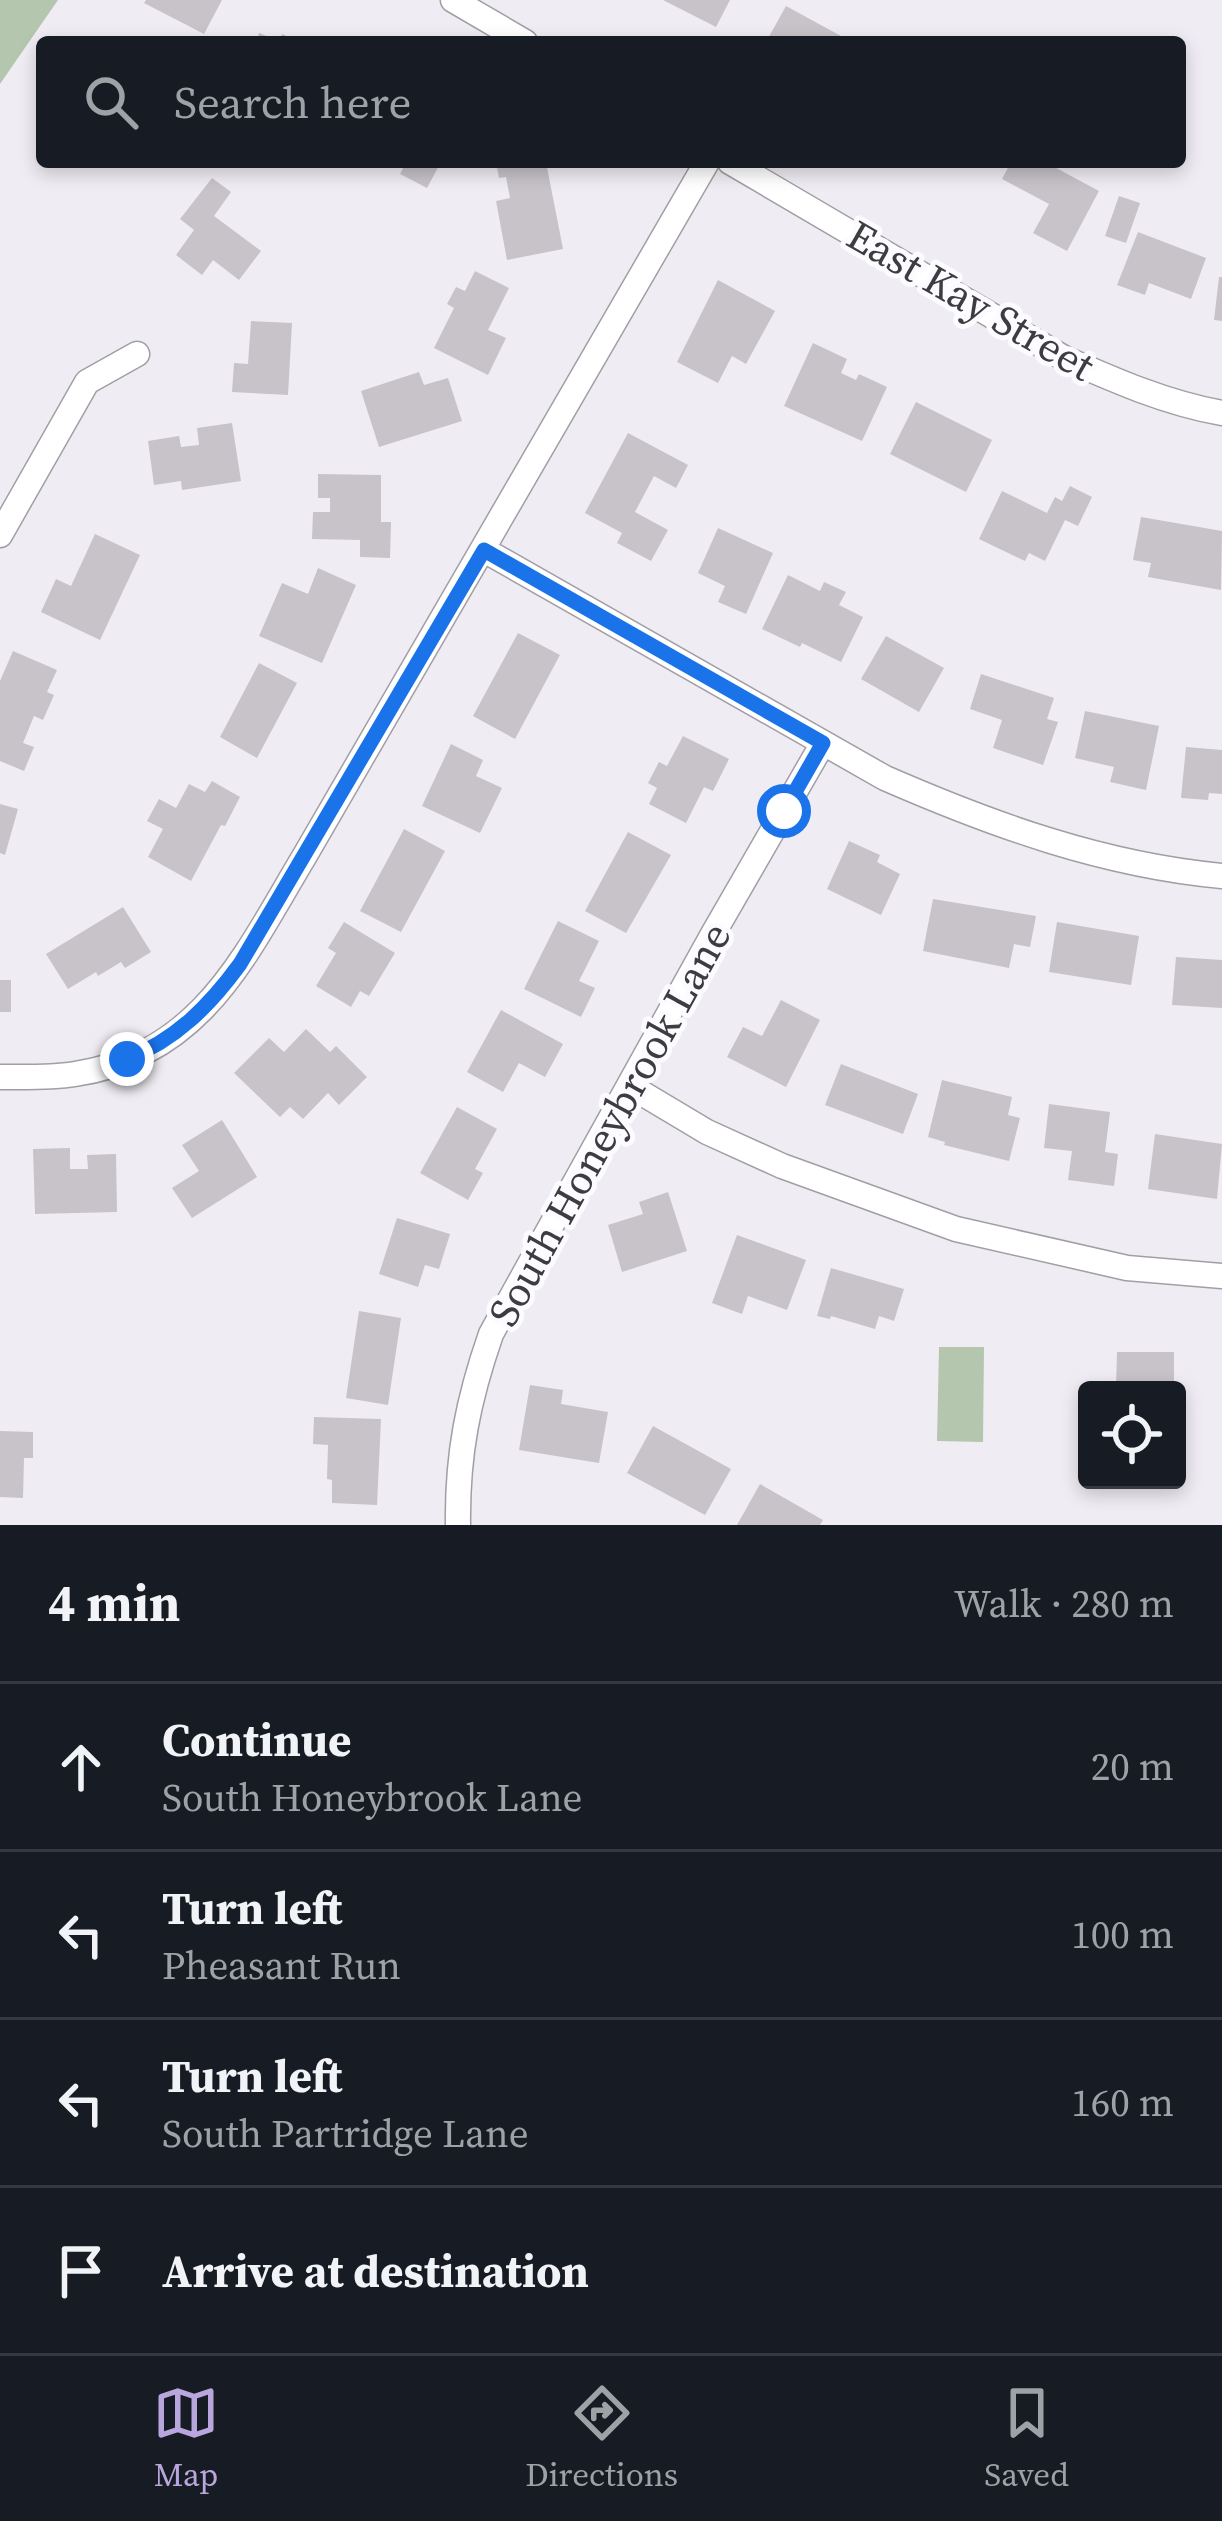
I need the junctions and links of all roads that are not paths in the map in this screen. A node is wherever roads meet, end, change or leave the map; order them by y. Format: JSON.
{"nodes":[{"id":1,"x":453,"y":0,"type":"edge"},
{"id":2,"x":515,"y":36,"type":"edge"},
{"id":3,"x":704,"y":168,"type":"edge"},
{"id":4,"x":740,"y":168,"type":"edge"},
{"id":5,"x":136,"y":354,"type":"dead end"},
{"id":6,"x":1222,"y":413,"type":"edge"},
{"id":7,"x":0,"y":535,"type":"edge"},
{"id":8,"x":484,"y":550,"type":"junction"},
{"id":9,"x":823,"y":743,"type":"junction"},
{"id":10,"x":1222,"y":876,"type":"edge"},
{"id":11,"x":0,"y":1077,"type":"edge"},
{"id":12,"x":630,"y":1086,"type":"junction"},
{"id":13,"x":1222,"y":1276,"type":"edge"},
{"id":14,"x":458,"y":1525,"type":"edge"}],
"edges":[{"from":1,"to":2,"type":"street"},
{"from":3,"to":8,"type":"street"},
{"from":4,"to":6,"type":"street","name":"East Kay Street"},
{"from":5,"to":7,"type":"street"},
{"from":8,"to":9,"type":"street"},
{"from":8,"to":11,"type":"street"},
{"from":9,"to":10,"type":"street"},
{"from":9,"to":12,"type":"street","name":"South Honeybrook Lane"},
{"from":12,"to":13,"type":"street"},
{"from":12,"to":14,"type":"street","name":"South Honeybrook Lane"}]}
